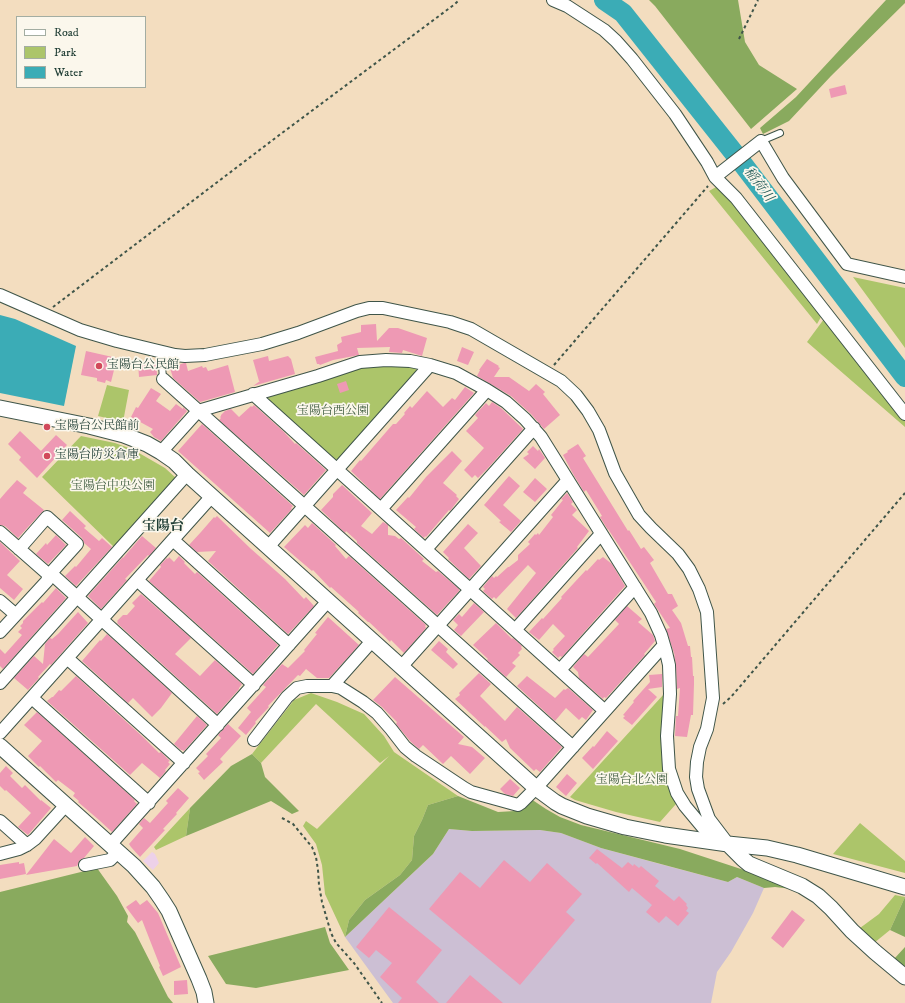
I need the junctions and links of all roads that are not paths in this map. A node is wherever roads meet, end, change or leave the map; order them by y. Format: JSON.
{"nodes":[{"id":1,"x":553,"y":0,"type":"edge"},
{"id":2,"x":780,"y":133,"type":"dead end"},
{"id":3,"x":756,"y":144,"type":"junction"},
{"id":4,"x":718,"y":174,"type":"junction"},
{"id":5,"x":905,"y":277,"type":"edge"},
{"id":6,"x":0,"y":295,"type":"edge"},
{"id":7,"x":161,"y":351,"type":"junction"},
{"id":8,"x":430,"y":365,"type":"junction"},
{"id":9,"x":163,"y":379,"type":"joint"},
{"id":10,"x":487,"y":390,"type":"junction"},
{"id":11,"x":253,"y":394,"type":"junction"},
{"id":12,"x":0,"y":408,"type":"edge"},
{"id":13,"x":198,"y":411,"type":"junction"},
{"id":14,"x":905,"y":414,"type":"edge"},
{"id":15,"x":534,"y":428,"type":"junction"},
{"id":16,"x":161,"y":452,"type":"junction"},
{"id":17,"x":337,"y":469,"type":"junction"},
{"id":18,"x":187,"y":474,"type":"junction"},
{"id":19,"x":568,"y":480,"type":"junction"},
{"id":20,"x":212,"y":496,"type":"junction"},
{"id":21,"x":304,"y":506,"type":"junction"},
{"id":22,"x":381,"y":509,"type":"junction"},
{"id":23,"x":0,"y":532,"type":"edge"},
{"id":24,"x":601,"y":534,"type":"junction"},
{"id":25,"x":172,"y":540,"type":"junction"},
{"id":26,"x":268,"y":547,"type":"junction"},
{"id":27,"x":19,"y":549,"type":"junction"},
{"id":28,"x":426,"y":549,"type":"junction"},
{"id":29,"x":49,"y":575,"type":"junction"},
{"id":30,"x":136,"y":580,"type":"junction"},
{"id":31,"x":635,"y":587,"type":"junction"},
{"id":32,"x":470,"y":589,"type":"junction"},
{"id":33,"x":76,"y":597,"type":"junction"},
{"id":34,"x":0,"y":600,"type":"edge"},
{"id":35,"x":328,"y":601,"type":"junction"},
{"id":36,"x":15,"y":614,"type":"junction"},
{"id":37,"x":101,"y":620,"type":"junction"},
{"id":38,"x":438,"y":626,"type":"junction"},
{"id":39,"x":515,"y":630,"type":"junction"},
{"id":40,"x":0,"y":632,"type":"edge"},
{"id":41,"x":372,"y":641,"type":"junction"},
{"id":42,"x":289,"y":645,"type":"junction"},
{"id":43,"x":664,"y":645,"type":"junction"},
{"id":44,"x":67,"y":658,"type":"junction"},
{"id":45,"x":401,"y":667,"type":"junction"},
{"id":46,"x":560,"y":670,"type":"junction"},
{"id":47,"x":0,"y":683,"type":"edge"},
{"id":48,"x":254,"y":685,"type":"junction"},
{"id":49,"x":332,"y":686,"type":"junction"},
{"id":50,"x":32,"y":698,"type":"junction"},
{"id":51,"x":605,"y":711,"type":"junction"},
{"id":52,"x":218,"y":725,"type":"junction"},
{"id":53,"x":0,"y":733,"type":"edge"},
{"id":54,"x":254,"y":740,"type":"dead end"},
{"id":55,"x":0,"y":746,"type":"edge"},
{"id":56,"x":573,"y":747,"type":"junction"},
{"id":57,"x":184,"y":763,"type":"junction"},
{"id":58,"x":536,"y":788,"type":"junction"},
{"id":59,"x":148,"y":803,"type":"junction"},
{"id":60,"x":66,"y":805,"type":"junction"},
{"id":61,"x":0,"y":821,"type":"edge"},
{"id":62,"x":721,"y":843,"type":"junction"},
{"id":63,"x":27,"y":845,"type":"junction"},
{"id":64,"x":114,"y":849,"type":"junction"},
{"id":65,"x":0,"y":854,"type":"edge"},
{"id":66,"x":85,"y":865,"type":"dead end"},
{"id":67,"x":905,"y":887,"type":"edge"},
{"id":68,"x":905,"y":977,"type":"edge"},
{"id":69,"x":206,"y":1003,"type":"edge"}],
"edges":[{"from":1,"to":4,"type":"street"},
{"from":2,"to":3,"type":"lane"},
{"from":3,"to":4,"type":"street"},
{"from":3,"to":5,"type":"street"},
{"from":4,"to":14,"type":"street"},
{"from":6,"to":7,"type":"street"},
{"from":7,"to":9,"type":"lane"},
{"from":7,"to":62,"type":"street"},
{"from":8,"to":10,"type":"street"},
{"from":8,"to":11,"type":"street"},
{"from":8,"to":17,"type":"street"},
{"from":9,"to":13,"type":"street"},
{"from":10,"to":15,"type":"street"},
{"from":10,"to":22,"type":"street"},
{"from":11,"to":13,"type":"street"},
{"from":11,"to":17,"type":"street"},
{"from":12,"to":16,"type":"street"},
{"from":13,"to":16,"type":"street"},
{"from":13,"to":21,"type":"street"},
{"from":15,"to":19,"type":"street"},
{"from":15,"to":28,"type":"street"},
{"from":16,"to":18,"type":"street"},
{"from":17,"to":21,"type":"street"},
{"from":17,"to":22,"type":"street"},
{"from":18,"to":20,"type":"street"},
{"from":18,"to":33,"type":"street"},
{"from":19,"to":24,"type":"street"},
{"from":19,"to":32,"type":"street"},
{"from":20,"to":25,"type":"street"},
{"from":20,"to":26,"type":"street"},
{"from":21,"to":26,"type":"street"},
{"from":21,"to":38,"type":"street"},
{"from":22,"to":28,"type":"street"},
{"from":23,"to":27,"type":"street"},
{"from":24,"to":31,"type":"street"},
{"from":24,"to":39,"type":"street"},
{"from":25,"to":30,"type":"street"},
{"from":25,"to":42,"type":"street"},
{"from":26,"to":35,"type":"street"},
{"from":27,"to":29,"type":"street"},
{"from":27,"to":29,"type":"street"},
{"from":28,"to":32,"type":"street"},
{"from":29,"to":33,"type":"street"},
{"from":29,"to":36,"type":"street"},
{"from":30,"to":37,"type":"street"},
{"from":30,"to":48,"type":"street"},
{"from":31,"to":43,"type":"street"},
{"from":31,"to":46,"type":"street"},
{"from":32,"to":38,"type":"street"},
{"from":32,"to":39,"type":"street"},
{"from":33,"to":37,"type":"street"},
{"from":33,"to":47,"type":"street"},
{"from":34,"to":36,"type":"street"},
{"from":35,"to":41,"type":"street"},
{"from":35,"to":42,"type":"street"},
{"from":36,"to":40,"type":"street"},
{"from":37,"to":44,"type":"street"},
{"from":37,"to":52,"type":"street"},
{"from":38,"to":45,"type":"street"},
{"from":38,"to":56,"type":"street"},
{"from":39,"to":46,"type":"street"},
{"from":41,"to":45,"type":"street"},
{"from":41,"to":49,"type":"street"},
{"from":42,"to":48,"type":"street"},
{"from":43,"to":51,"type":"street"},
{"from":43,"to":62,"type":"street"},
{"from":44,"to":50,"type":"street"},
{"from":44,"to":57,"type":"street"},
{"from":45,"to":58,"type":"street"},
{"from":46,"to":51,"type":"street"},
{"from":48,"to":52,"type":"street"},
{"from":49,"to":54,"type":"street"},
{"from":49,"to":58,"type":"street"},
{"from":50,"to":53,"type":"street"},
{"from":50,"to":59,"type":"street"},
{"from":51,"to":56,"type":"street"},
{"from":52,"to":57,"type":"street"},
{"from":55,"to":60,"type":"street"},
{"from":56,"to":58,"type":"street"},
{"from":57,"to":59,"type":"street"},
{"from":58,"to":62,"type":"street"},
{"from":59,"to":64,"type":"street"},
{"from":60,"to":63,"type":"street"},
{"from":60,"to":64,"type":"street"},
{"from":61,"to":63,"type":"street"},
{"from":62,"to":67,"type":"street"},
{"from":62,"to":68,"type":"street"},
{"from":63,"to":65,"type":"street"},
{"from":64,"to":66,"type":"street"},
{"from":64,"to":69,"type":"street"}]}
